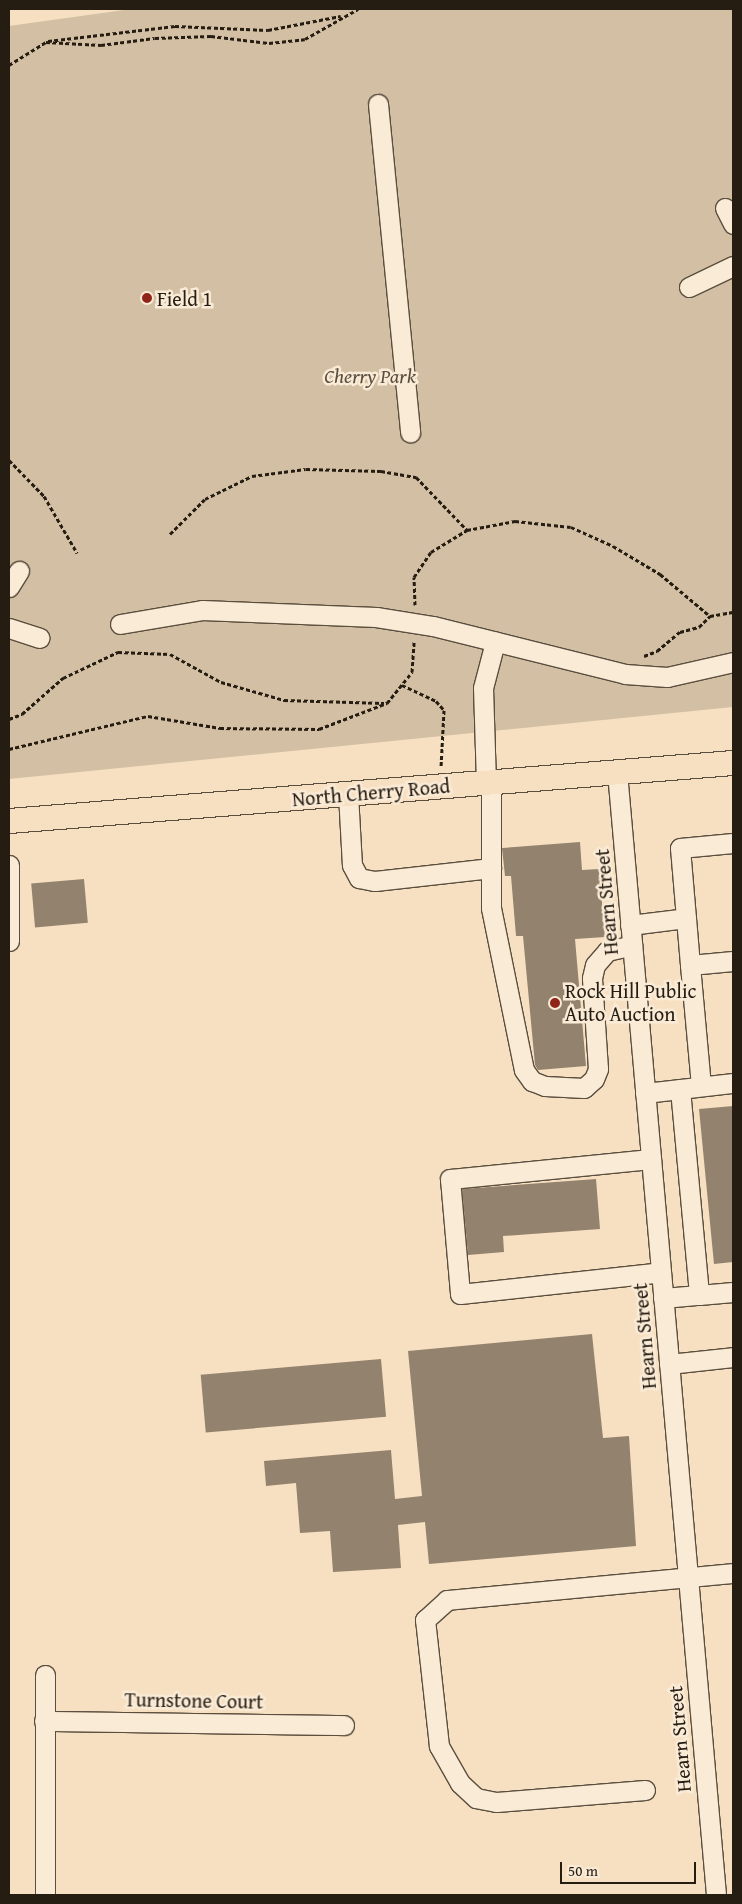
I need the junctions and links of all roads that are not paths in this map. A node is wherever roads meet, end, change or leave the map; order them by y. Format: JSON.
{"nodes":[{"id":1,"x":378,"y":104,"type":"dead end"},
{"id":2,"x":733,"y":266,"type":"edge"},
{"id":3,"x":689,"y":287,"type":"dead end"},
{"id":4,"x":410,"y":432,"type":"dead end"},
{"id":5,"x":19,"y":571,"type":"dead end"},
{"id":6,"x":9,"y":587,"type":"edge"},
{"id":7,"x":120,"y":624,"type":"dead end"},
{"id":8,"x":9,"y":628,"type":"edge"},
{"id":9,"x":39,"y":638,"type":"dead end"},
{"id":10,"x":495,"y":642,"type":"junction"},
{"id":11,"x":733,"y":662,"type":"edge"},
{"id":12,"x":733,"y":763,"type":"edge"},
{"id":13,"x":617,"y":772,"type":"junction"},
{"id":14,"x":488,"y":782,"type":"junction"},
{"id":15,"x":348,"y":794,"type":"junction"},
{"id":16,"x":9,"y":821,"type":"edge"},
{"id":17,"x":733,"y":843,"type":"edge"},
{"id":18,"x":9,"y":864,"type":"edge"},
{"id":19,"x":491,"y":868,"type":"junction"},
{"id":20,"x":9,"y":886,"type":"edge"},
{"id":21,"x":686,"y":918,"type":"junction"},
{"id":22,"x":630,"y":925,"type":"junction"},
{"id":23,"x":9,"y":941,"type":"edge"},
{"id":24,"x":632,"y":944,"type":"junction"},
{"id":25,"x":733,"y":960,"type":"edge"},
{"id":26,"x":690,"y":965,"type":"junction"},
{"id":27,"x":733,"y":1083,"type":"edge"},
{"id":28,"x":701,"y":1086,"type":"junction"},
{"id":29,"x":680,"y":1089,"type":"junction"},
{"id":30,"x":645,"y":1093,"type":"junction"},
{"id":31,"x":651,"y":1160,"type":"junction"},
{"id":32,"x":661,"y":1272,"type":"junction"},
{"id":33,"x":733,"y":1292,"type":"edge"},
{"id":34,"x":699,"y":1296,"type":"junction"},
{"id":35,"x":663,"y":1298,"type":"junction"},
{"id":36,"x":733,"y":1357,"type":"edge"},
{"id":37,"x":669,"y":1364,"type":"junction"},
{"id":38,"x":733,"y":1573,"type":"edge"},
{"id":39,"x":688,"y":1576,"type":"junction"},
{"id":40,"x":44,"y":1675,"type":"dead end"},
{"id":41,"x":44,"y":1721,"type":"junction"},
{"id":42,"x":344,"y":1725,"type":"dead end"},
{"id":43,"x":645,"y":1790,"type":"dead end"},
{"id":44,"x":45,"y":1895,"type":"edge"},
{"id":45,"x":716,"y":1895,"type":"edge"}],
"edges":[{"from":1,"to":4,"type":"street"},
{"from":2,"to":3,"type":"street"},
{"from":5,"to":6,"type":"street"},
{"from":7,"to":10,"type":"street"},
{"from":8,"to":9,"type":"street"},
{"from":10,"to":11,"type":"street"},
{"from":10,"to":14,"type":"street"},
{"from":12,"to":13,"type":"main road","name":"North Cherry Road"},
{"from":13,"to":14,"type":"main road","name":"North Cherry Road"},
{"from":13,"to":22,"type":"street","name":"Hearn Street"},
{"from":14,"to":15,"type":"main road","name":"North Cherry Road"},
{"from":14,"to":19,"type":"street"},
{"from":15,"to":16,"type":"main road","name":"North Cherry Road"},
{"from":15,"to":19,"type":"street"},
{"from":17,"to":21,"type":"street"},
{"from":18,"to":20,"type":"street"},
{"from":19,"to":24,"type":"street"},
{"from":20,"to":23,"type":"street"},
{"from":21,"to":22,"type":"street"},
{"from":21,"to":26,"type":"street"},
{"from":22,"to":24,"type":"street","name":"Hearn Street"},
{"from":24,"to":30,"type":"street","name":"Hearn Street"},
{"from":25,"to":26,"type":"street"},
{"from":26,"to":28,"type":"street"},
{"from":27,"to":28,"type":"street"},
{"from":28,"to":29,"type":"street"},
{"from":29,"to":30,"type":"street"},
{"from":29,"to":34,"type":"street"},
{"from":30,"to":31,"type":"street","name":"Hearn Street"},
{"from":31,"to":32,"type":"street","name":"Hearn Street"},
{"from":31,"to":32,"type":"street"},
{"from":32,"to":35,"type":"street","name":"Hearn Street"},
{"from":33,"to":34,"type":"street"},
{"from":34,"to":35,"type":"street"},
{"from":35,"to":37,"type":"street","name":"Hearn Street"},
{"from":36,"to":37,"type":"street"},
{"from":37,"to":39,"type":"street","name":"Hearn Street"},
{"from":38,"to":39,"type":"street"},
{"from":39,"to":43,"type":"street"},
{"from":39,"to":45,"type":"street","name":"Hearn Street"},
{"from":40,"to":41,"type":"street"},
{"from":41,"to":42,"type":"street","name":"Turnstone Court"},
{"from":41,"to":44,"type":"street"}]}
